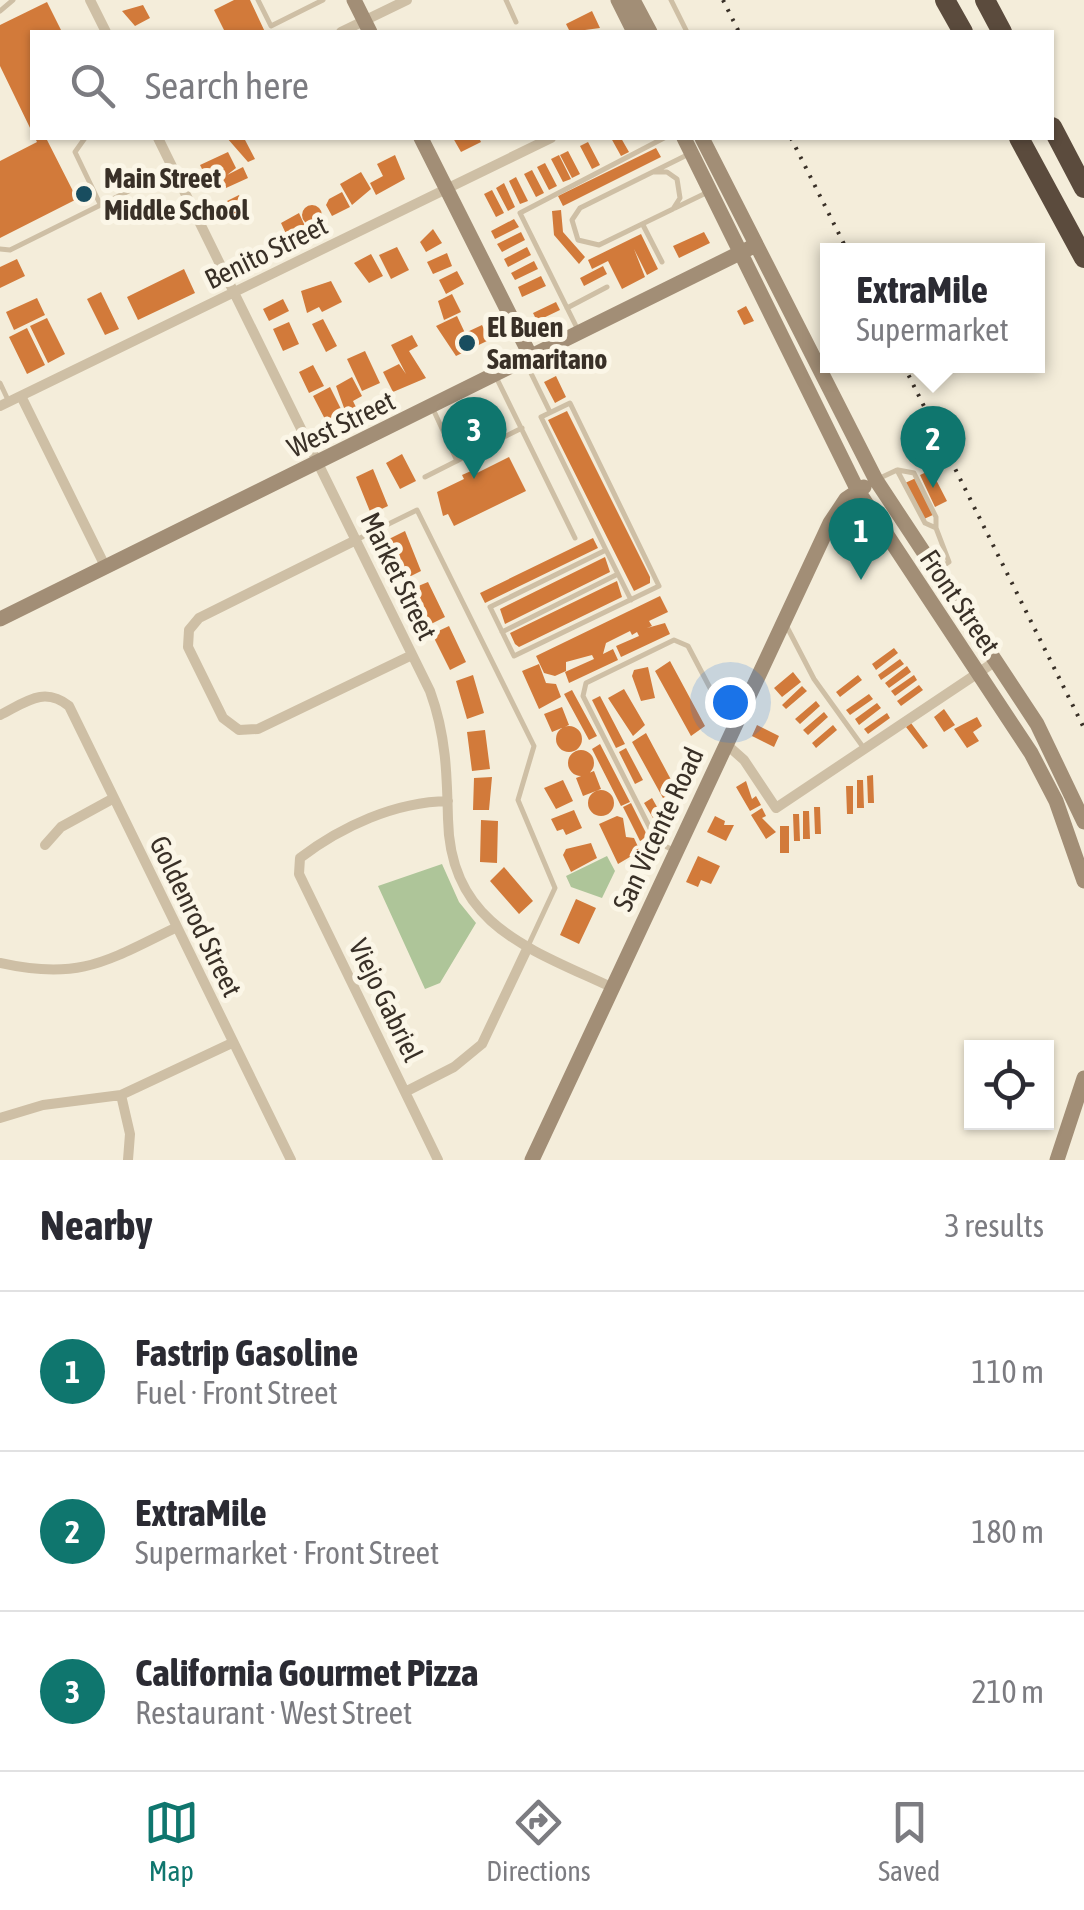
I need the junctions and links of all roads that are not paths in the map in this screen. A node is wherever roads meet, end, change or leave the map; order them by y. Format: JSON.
{"nodes":[{"id":1,"x":13,"y":0,"type":"edge"},
{"id":2,"x":90,"y":0,"type":"edge"},
{"id":3,"x":258,"y":0,"type":"edge"},
{"id":4,"x":323,"y":0,"type":"edge"},
{"id":5,"x":354,"y":0,"type":"edge"},
{"id":6,"x":406,"y":0,"type":"edge"},
{"id":7,"x":506,"y":0,"type":"edge"},
{"id":8,"x":618,"y":0,"type":"edge"},
{"id":9,"x":633,"y":0,"type":"edge"},
{"id":10,"x":671,"y":0,"type":"edge"},
{"id":11,"x":945,"y":0,"type":"edge"},
{"id":12,"x":985,"y":0,"type":"edge"},
{"id":13,"x":0,"y":12,"type":"edge"},
{"id":14,"x":516,"y":22,"type":"dead end"},
{"id":15,"x":367,"y":27,"type":"edge"},
{"id":16,"x":105,"y":30,"type":"edge"},
{"id":17,"x":633,"y":30,"type":"edge"},
{"id":18,"x":649,"y":30,"type":"edge"},
{"id":19,"x":686,"y":30,"type":"edge"},
{"id":20,"x":962,"y":30,"type":"edge"},
{"id":21,"x":1001,"y":30,"type":"edge"},
{"id":22,"x":1054,"y":131,"type":"edge"},
{"id":23,"x":83,"y":140,"type":"edge"},
{"id":24,"x":159,"y":140,"type":"edge"},
{"id":25,"x":422,"y":140,"type":"edge"},
{"id":26,"x":547,"y":140,"type":"edge"},
{"id":27,"x":660,"y":140,"type":"edge"},
{"id":28,"x":703,"y":140,"type":"edge"},
{"id":29,"x":1021,"y":140,"type":"edge"},
{"id":30,"x":687,"y":145,"type":"edge"},
{"id":31,"x":174,"y":168,"type":"junction"},
{"id":32,"x":653,"y":172,"type":"junction"},
{"id":33,"x":446,"y":188,"type":"junction"},
{"id":34,"x":1084,"y":188,"type":"edge"},
{"id":35,"x":710,"y":191,"type":"junction"},
{"id":36,"x":100,"y":205,"type":"junction"},
{"id":37,"x":672,"y":209,"type":"junction"},
{"id":38,"x":642,"y":224,"type":"junction"},
{"id":39,"x":756,"y":245,"type":"junction"},
{"id":40,"x":0,"y":249,"type":"edge"},
{"id":41,"x":740,"y":253,"type":"junction"},
{"id":42,"x":1084,"y":258,"type":"edge"},
{"id":43,"x":662,"y":262,"type":"dead end"},
{"id":44,"x":606,"y":288,"type":"dead end"},
{"id":45,"x":236,"y":293,"type":"junction"},
{"id":46,"x":567,"y":308,"type":"junction"},
{"id":47,"x":580,"y":333,"type":"junction"},
{"id":48,"x":528,"y":359,"type":"junction"},
{"id":49,"x":820,"y":370,"type":"edge"},
{"id":50,"x":821,"y":373,"type":"edge"},
{"id":51,"x":496,"y":375,"type":"junction"},
{"id":52,"x":0,"y":383,"type":"edge"},
{"id":53,"x":22,"y":396,"type":"junction"},
{"id":54,"x":5,"y":404,"type":"edge"},
{"id":55,"x":432,"y":407,"type":"junction"},
{"id":56,"x":550,"y":412,"type":"junction"},
{"id":57,"x":522,"y":428,"type":"junction"},
{"id":58,"x":457,"y":461,"type":"junction"},
{"id":59,"x":319,"y":463,"type":"junction"},
{"id":60,"x":897,"y":470,"type":"junction"},
{"id":61,"x":425,"y":476,"type":"dead end"},
{"id":62,"x":876,"y":480,"type":"junction"},
{"id":63,"x":858,"y":491,"type":"junction"},
{"id":64,"x":936,"y":528,"type":"junction"},
{"id":65,"x":575,"y":538,"type":"dead end"},
{"id":66,"x":356,"y":540,"type":"junction"},
{"id":67,"x":606,"y":550,"type":"junction"},
{"id":68,"x":104,"y":566,"type":"junction"},
{"id":69,"x":935,"y":571,"type":"junction"},
{"id":70,"x":618,"y":574,"type":"junction"},
{"id":71,"x":630,"y":600,"type":"junction"},
{"id":72,"x":0,"y":619,"type":"edge"},
{"id":73,"x":783,"y":619,"type":"junction"},
{"id":74,"x":502,"y":632,"type":"junction"},
{"id":75,"x":412,"y":654,"type":"junction"},
{"id":76,"x":996,"y":661,"type":"junction"},
{"id":77,"x":978,"y":673,"type":"junction"},
{"id":78,"x":0,"y":715,"type":"edge"},
{"id":79,"x":728,"y":737,"type":"junction"},
{"id":80,"x":864,"y":746,"type":"junction"},
{"id":81,"x":114,"y":798,"type":"junction"},
{"id":82,"x":448,"y":802,"type":"junction"},
{"id":83,"x":1084,"y":822,"type":"edge"},
{"id":84,"x":46,"y":844,"type":"dead end"},
{"id":85,"x":675,"y":851,"type":"junction"},
{"id":86,"x":1084,"y":881,"type":"edge"},
{"id":87,"x":177,"y":927,"type":"junction"},
{"id":88,"x":527,"y":949,"type":"junction"},
{"id":89,"x":0,"y":963,"type":"edge"},
{"id":90,"x":611,"y":987,"type":"junction"},
{"id":91,"x":232,"y":1043,"type":"junction"},
{"id":92,"x":1084,"y":1078,"type":"edge"},
{"id":93,"x":406,"y":1092,"type":"junction"},
{"id":94,"x":121,"y":1095,"type":"junction"},
{"id":95,"x":0,"y":1118,"type":"edge"},
{"id":96,"x":128,"y":1160,"type":"edge"},
{"id":97,"x":291,"y":1160,"type":"edge"},
{"id":98,"x":438,"y":1160,"type":"edge"},
{"id":99,"x":532,"y":1160,"type":"edge"},
{"id":100,"x":1057,"y":1160,"type":"edge"}],
"edges":[{"from":1,"to":13,"type":"lane"},
{"from":2,"to":16,"type":"street"},
{"from":3,"to":4,"type":"lane"},
{"from":5,"to":15,"type":"street"},
{"from":6,"to":15,"type":"street"},
{"from":7,"to":14,"type":"lane"},
{"from":8,"to":17,"type":"street"},
{"from":9,"to":18,"type":"street"},
{"from":10,"to":19,"type":"lane"},
{"from":11,"to":20,"type":"highway"},
{"from":12,"to":21,"type":"highway"},
{"from":22,"to":34,"type":"highway"},
{"from":23,"to":36,"type":"lane"},
{"from":24,"to":31,"type":"street","name":"Market Street"},
{"from":25,"to":33,"type":"street"},
{"from":26,"to":33,"type":"street","name":"Benito Street"},
{"from":27,"to":46,"type":"lane"},
{"from":28,"to":39,"type":"street","name":"Front Street"},
{"from":29,"to":42,"type":"highway"},
{"from":30,"to":32,"type":"lane"},
{"from":30,"to":35,"type":"street","name":"Front Street"},
{"from":31,"to":36,"type":"lane"},
{"from":31,"to":45,"type":"street","name":"Market Street"},
{"from":32,"to":37,"type":"lane"},
{"from":32,"to":38,"type":"lane"},
{"from":33,"to":45,"type":"street","name":"Benito Street"},
{"from":33,"to":48,"type":"street"},
{"from":35,"to":37,"type":"lane"},
{"from":35,"to":41,"type":"street","name":"Front Street"},
{"from":36,"to":40,"type":"lane"},
{"from":37,"to":38,"type":"lane"},
{"from":38,"to":43,"type":"lane"},
{"from":39,"to":41,"type":"street","name":"West Street"},
{"from":39,"to":49,"type":"street","name":"Front Street"},
{"from":41,"to":47,"type":"street","name":"West Street"},
{"from":41,"to":63,"type":"street","name":"Front Street"},
{"from":44,"to":46,"type":"lane"},
{"from":45,"to":53,"type":"street","name":"Benito Street"},
{"from":45,"to":59,"type":"street","name":"Market Street"},
{"from":46,"to":47,"type":"lane"},
{"from":47,"to":48,"type":"street","name":"West Street"},
{"from":48,"to":51,"type":"street","name":"West Street"},
{"from":48,"to":56,"type":"lane"},
{"from":50,"to":62,"type":"street","name":"Front Street"},
{"from":51,"to":55,"type":"street","name":"West Street"},
{"from":51,"to":57,"type":"lane"},
{"from":52,"to":54,"type":"lane"},
{"from":53,"to":54,"type":"street","name":"Benito Street"},
{"from":53,"to":68,"type":"street"},
{"from":55,"to":58,"type":"lane"},
{"from":55,"to":59,"type":"street","name":"West Street"},
{"from":56,"to":67,"type":"lane"},
{"from":56,"to":71,"type":"lane"},
{"from":57,"to":58,"type":"lane"},
{"from":57,"to":65,"type":"lane"},
{"from":58,"to":61,"type":"lane"},
{"from":59,"to":66,"type":"street","name":"Market Street"},
{"from":59,"to":68,"type":"street","name":"West Street"},
{"from":60,"to":62,"type":"lane"},
{"from":60,"to":64,"type":"lane"},
{"from":60,"to":64,"type":"lane"},
{"from":62,"to":63,"type":"street","name":"San Vicente Road"},
{"from":62,"to":69,"type":"street","name":"Front Street"},
{"from":63,"to":73,"type":"street","name":"San Vicente Road"},
{"from":63,"to":77,"type":"street","name":"Front Street"},
{"from":64,"to":69,"type":"lane"},
{"from":66,"to":75,"type":"street","name":"Market Street"},
{"from":66,"to":75,"type":"street"},
{"from":66,"to":88,"type":"lane"},
{"from":67,"to":70,"type":"lane"},
{"from":67,"to":74,"type":"lane"},
{"from":68,"to":72,"type":"street","name":"West Street"},
{"from":69,"to":76,"type":"street","name":"Front Street"},
{"from":70,"to":71,"type":"lane"},
{"from":70,"to":74,"type":"lane"},
{"from":71,"to":74,"type":"lane"},
{"from":73,"to":79,"type":"street","name":"San Vicente Road"},
{"from":73,"to":80,"type":"lane"},
{"from":75,"to":82,"type":"street","name":"Market Street"},
{"from":76,"to":77,"type":"street"},
{"from":76,"to":83,"type":"street","name":"Front Street"},
{"from":77,"to":80,"type":"street"},
{"from":77,"to":86,"type":"street","name":"Front Street"},
{"from":78,"to":81,"type":"street","name":"Goldenrod Street"},
{"from":79,"to":80,"type":"street"},
{"from":79,"to":85,"type":"street","name":"San Vicente Road"},
{"from":79,"to":85,"type":"lane"},
{"from":81,"to":84,"type":"street"},
{"from":81,"to":87,"type":"street","name":"Goldenrod Street"},
{"from":82,"to":88,"type":"street","name":"Market Street"},
{"from":82,"to":93,"type":"street","name":"Viejo Gabriel"},
{"from":85,"to":90,"type":"street","name":"San Vicente Road"},
{"from":87,"to":89,"type":"street"},
{"from":87,"to":91,"type":"street","name":"Goldenrod Street"},
{"from":88,"to":90,"type":"street","name":"Market Street"},
{"from":88,"to":93,"type":"street"},
{"from":90,"to":99,"type":"street","name":"San Vicente Road"},
{"from":91,"to":94,"type":"street"},
{"from":91,"to":97,"type":"street","name":"Goldenrod Street"},
{"from":92,"to":100,"type":"street"},
{"from":93,"to":98,"type":"street","name":"Viejo Gabriel"},
{"from":94,"to":95,"type":"street"},
{"from":94,"to":96,"type":"street"}]}
